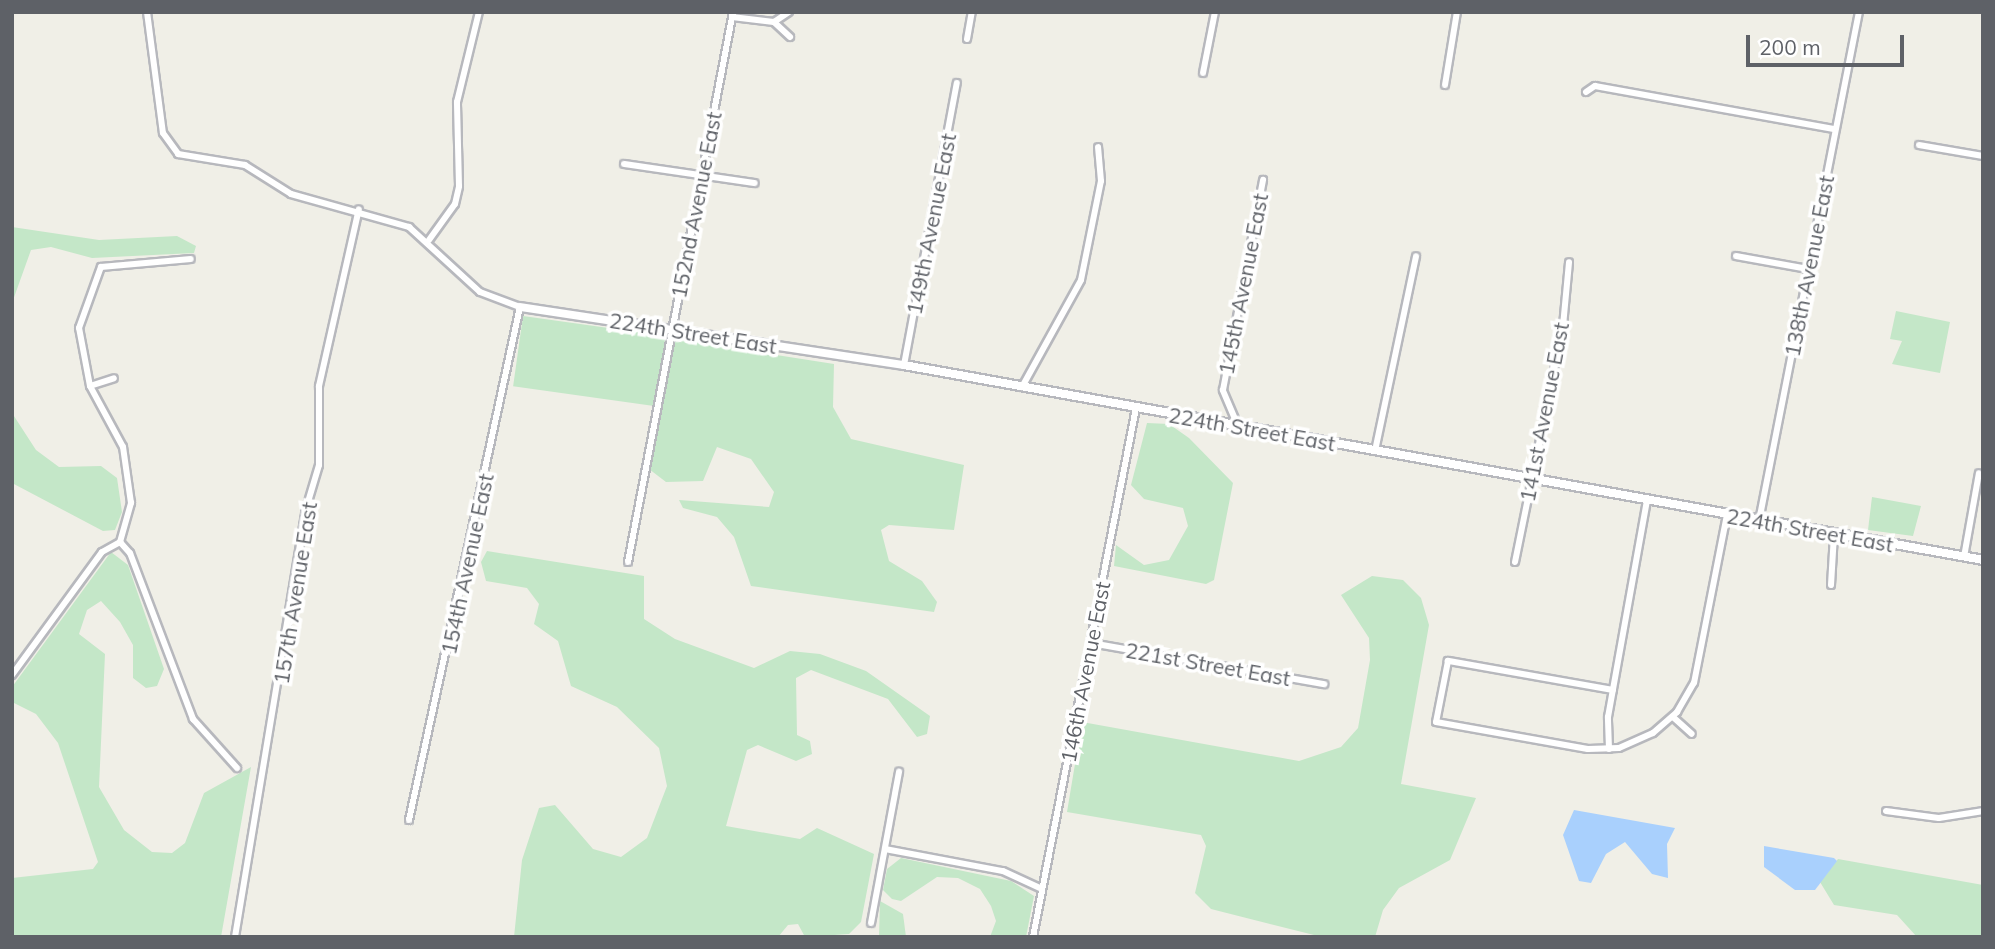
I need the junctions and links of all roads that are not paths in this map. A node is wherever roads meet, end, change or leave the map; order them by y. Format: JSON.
{"nodes":[{"id":1,"x":147,"y":12,"type":"edge"},
{"id":2,"x":479,"y":12,"type":"edge"},
{"id":3,"x":972,"y":12,"type":"edge"},
{"id":4,"x":1215,"y":12,"type":"edge"},
{"id":5,"x":1457,"y":12,"type":"edge"},
{"id":6,"x":1857,"y":13,"type":"edge"},
{"id":7,"x":732,"y":14,"type":"edge"},
{"id":8,"x":787,"y":15,"type":"edge"},
{"id":9,"x":774,"y":22,"type":"junction"},
{"id":10,"x":967,"y":38,"type":"dead end"},
{"id":11,"x":1203,"y":73,"type":"dead end"},
{"id":12,"x":957,"y":83,"type":"dead end"},
{"id":13,"x":1445,"y":85,"type":"dead end"},
{"id":14,"x":1586,"y":92,"type":"dead end"},
{"id":15,"x":1835,"y":130,"type":"junction"},
{"id":16,"x":1919,"y":145,"type":"dead end"},
{"id":17,"x":1098,"y":147,"type":"dead end"},
{"id":18,"x":1983,"y":156,"type":"edge"},
{"id":19,"x":624,"y":164,"type":"dead end"},
{"id":20,"x":702,"y":176,"type":"junction"},
{"id":21,"x":1263,"y":180,"type":"dead end"},
{"id":22,"x":755,"y":183,"type":"dead end"},
{"id":23,"x":359,"y":209,"type":"junction"},
{"id":24,"x":429,"y":240,"type":"junction"},
{"id":25,"x":1416,"y":256,"type":"dead end"},
{"id":26,"x":1736,"y":256,"type":"dead end"},
{"id":27,"x":191,"y":259,"type":"dead end"},
{"id":28,"x":1569,"y":262,"type":"dead end"},
{"id":29,"x":1808,"y":269,"type":"junction"},
{"id":30,"x":520,"y":307,"type":"junction"},
{"id":31,"x":672,"y":330,"type":"junction"},
{"id":32,"x":904,"y":365,"type":"junction"},
{"id":33,"x":114,"y":378,"type":"dead end"},
{"id":34,"x":90,"y":386,"type":"junction"},
{"id":35,"x":1022,"y":387,"type":"junction"},
{"id":36,"x":1136,"y":408,"type":"junction"},
{"id":37,"x":1238,"y":426,"type":"junction"},
{"id":38,"x":1375,"y":451,"type":"junction"},
{"id":39,"x":1979,"y":473,"type":"dead end"},
{"id":40,"x":1530,"y":479,"type":"junction"},
{"id":41,"x":1647,"y":500,"type":"junction"},
{"id":42,"x":1727,"y":515,"type":"junction"},
{"id":43,"x":1759,"y":521,"type":"junction"},
{"id":44,"x":1834,"y":534,"type":"junction"},
{"id":45,"x":120,"y":542,"type":"junction"},
{"id":46,"x":1964,"y":557,"type":"junction"},
{"id":47,"x":1983,"y":560,"type":"edge"},
{"id":48,"x":628,"y":562,"type":"dead end"},
{"id":49,"x":1515,"y":562,"type":"dead end"},
{"id":50,"x":1831,"y":585,"type":"dead end"},
{"id":51,"x":1091,"y":643,"type":"junction"},
{"id":52,"x":12,"y":675,"type":"edge"},
{"id":53,"x":1324,"y":684,"type":"dead end"},
{"id":54,"x":1613,"y":691,"type":"junction"},
{"id":55,"x":1673,"y":717,"type":"junction"},
{"id":56,"x":1692,"y":734,"type":"dead end"},
{"id":57,"x":1609,"y":749,"type":"junction"},
{"id":58,"x":237,"y":768,"type":"dead end"},
{"id":59,"x":899,"y":772,"type":"dead end"},
{"id":60,"x":1886,"y":811,"type":"dead end"},
{"id":61,"x":1983,"y":811,"type":"edge"},
{"id":62,"x":409,"y":820,"type":"dead end"},
{"id":63,"x":886,"y":849,"type":"junction"},
{"id":64,"x":1042,"y":889,"type":"junction"},
{"id":65,"x":871,"y":923,"type":"dead end"},
{"id":66,"x":235,"y":937,"type":"edge"},
{"id":67,"x":1033,"y":937,"type":"edge"}],
"edges":[{"from":1,"to":23,"type":"street"},
{"from":2,"to":24,"type":"street"},
{"from":3,"to":10,"type":"street"},
{"from":4,"to":11,"type":"street"},
{"from":5,"to":13,"type":"street"},
{"from":6,"to":15,"type":"street","name":"138th Avenue East"},
{"from":7,"to":9,"type":"street"},
{"from":7,"to":20,"type":"street","name":"152nd Avenue East"},
{"from":8,"to":9,"type":"street"},
{"from":8,"to":9,"type":"street"},
{"from":12,"to":32,"type":"street","name":"149th Avenue East"},
{"from":14,"to":15,"type":"street"},
{"from":15,"to":29,"type":"street","name":"138th Avenue East"},
{"from":16,"to":18,"type":"street"},
{"from":17,"to":35,"type":"street"},
{"from":19,"to":20,"type":"street"},
{"from":20,"to":22,"type":"street"},
{"from":20,"to":31,"type":"street","name":"152nd Avenue East"},
{"from":21,"to":37,"type":"street","name":"145th Avenue East"},
{"from":23,"to":24,"type":"street"},
{"from":23,"to":66,"type":"street","name":"157th Avenue East"},
{"from":24,"to":30,"type":"street"},
{"from":25,"to":38,"type":"street"},
{"from":26,"to":29,"type":"street"},
{"from":27,"to":34,"type":"street"},
{"from":28,"to":40,"type":"street","name":"141st Avenue East"},
{"from":29,"to":43,"type":"street","name":"138th Avenue East"},
{"from":30,"to":31,"type":"street","name":"224th Street East"},
{"from":30,"to":62,"type":"street","name":"154th Avenue East"},
{"from":31,"to":32,"type":"street","name":"224th Street East"},
{"from":31,"to":48,"type":"street","name":"152nd Avenue East"},
{"from":32,"to":35,"type":"street","name":"224th Street East"},
{"from":33,"to":34,"type":"street"},
{"from":34,"to":45,"type":"street"},
{"from":35,"to":36,"type":"street","name":"224th Street East"},
{"from":36,"to":37,"type":"street","name":"224th Street East"},
{"from":36,"to":51,"type":"street","name":"146th Avenue East"},
{"from":37,"to":38,"type":"street","name":"224th Street East"},
{"from":38,"to":40,"type":"street","name":"224th Street East"},
{"from":39,"to":46,"type":"street"},
{"from":40,"to":41,"type":"street","name":"224th Street East"},
{"from":40,"to":49,"type":"street","name":"141st Avenue East"},
{"from":41,"to":42,"type":"street","name":"224th Street East"},
{"from":41,"to":54,"type":"street"},
{"from":42,"to":43,"type":"street","name":"224th Street East"},
{"from":42,"to":55,"type":"street"},
{"from":43,"to":44,"type":"street","name":"224th Street East"},
{"from":44,"to":46,"type":"street","name":"224th Street East"},
{"from":44,"to":50,"type":"street"},
{"from":45,"to":52,"type":"street"},
{"from":45,"to":58,"type":"street"},
{"from":46,"to":47,"type":"street","name":"224th Street East"},
{"from":51,"to":53,"type":"street","name":"221st Street East"},
{"from":51,"to":64,"type":"street","name":"146th Avenue East"},
{"from":54,"to":57,"type":"street"},
{"from":54,"to":57,"type":"street"},
{"from":55,"to":56,"type":"street"},
{"from":55,"to":57,"type":"street"},
{"from":59,"to":63,"type":"street"},
{"from":60,"to":61,"type":"street"},
{"from":63,"to":64,"type":"street"},
{"from":63,"to":65,"type":"street"},
{"from":64,"to":67,"type":"street","name":"146th Avenue East"}]}
